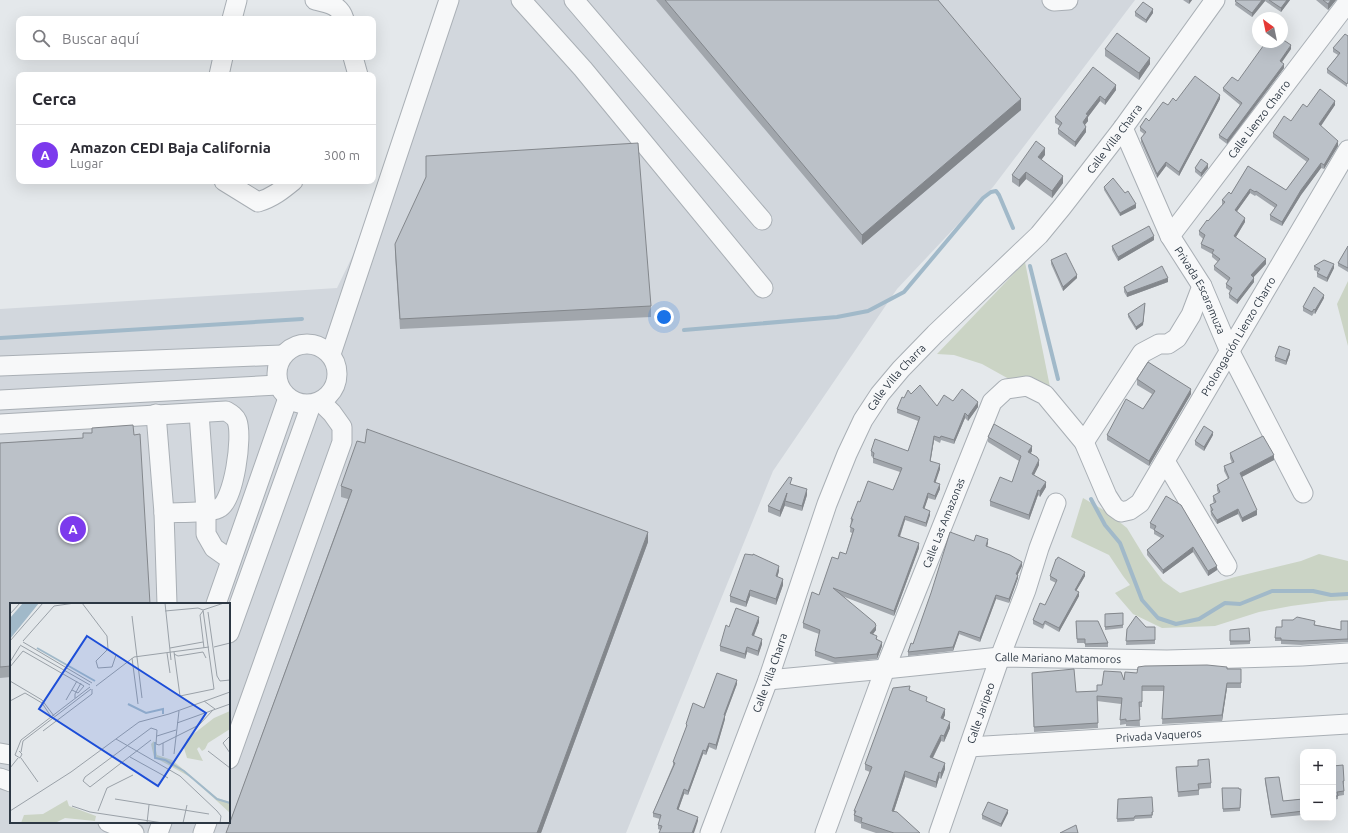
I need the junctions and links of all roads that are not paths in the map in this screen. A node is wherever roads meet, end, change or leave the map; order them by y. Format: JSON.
{"nodes":[{"id":1,"x":237,"y":0,"type":"edge"},
{"id":2,"x":316,"y":0,"type":"edge"},
{"id":3,"x":449,"y":0,"type":"edge"},
{"id":4,"x":521,"y":0,"type":"edge"},
{"id":5,"x":574,"y":0,"type":"edge"},
{"id":6,"x":1052,"y":0,"type":"edge"},
{"id":7,"x":1068,"y":0,"type":"edge"},
{"id":8,"x":1215,"y":0,"type":"edge"},
{"id":9,"x":1348,"y":2,"type":"edge"},
{"id":10,"x":233,"y":16,"type":"edge"},
{"id":11,"x":343,"y":16,"type":"edge"},
{"id":12,"x":222,"y":60,"type":"edge"},
{"id":13,"x":354,"y":60,"type":"edge"},
{"id":14,"x":220,"y":72,"type":"edge"},
{"id":15,"x":357,"y":72,"type":"edge"},
{"id":16,"x":1123,"y":128,"type":"junction"},
{"id":17,"x":1348,"y":150,"type":"edge"},
{"id":18,"x":229,"y":184,"type":"edge"},
{"id":19,"x":289,"y":184,"type":"edge"},
{"id":20,"x":762,"y":220,"type":"dead end"},
{"id":21,"x":1170,"y":236,"type":"junction"},
{"id":22,"x":1202,"y":286,"type":"junction"},
{"id":23,"x":762,"y":288,"type":"dead end"},
{"id":24,"x":1230,"y":352,"type":"junction"},
{"id":25,"x":330,"y":354,"type":"junction"},
{"id":26,"x":283,"y":355,"type":"junction"},
{"id":27,"x":0,"y":366,"type":"edge"},
{"id":28,"x":283,"y":391,"type":"junction"},
{"id":29,"x":0,"y":400,"type":"edge"},
{"id":30,"x":316,"y":404,"type":"junction"},
{"id":31,"x":199,"y":413,"type":"junction"},
{"id":32,"x":156,"y":414,"type":"junction"},
{"id":33,"x":0,"y":424,"type":"edge"},
{"id":34,"x":1084,"y":442,"type":"junction"},
{"id":35,"x":1166,"y":461,"type":"junction"},
{"id":36,"x":1303,"y":493,"type":"dead end"},
{"id":37,"x":1056,"y":503,"type":"dead end"},
{"id":38,"x":206,"y":511,"type":"junction"},
{"id":39,"x":1121,"y":512,"type":"joint"},
{"id":40,"x":164,"y":513,"type":"junction"},
{"id":41,"x":231,"y":560,"type":"junction"},
{"id":42,"x":1227,"y":566,"type":"dead end"},
{"id":43,"x":167,"y":603,"type":"edge"},
{"id":44,"x":216,"y":603,"type":"edge"},
{"id":45,"x":230,"y":630,"type":"edge"},
{"id":46,"x":1348,"y":653,"type":"edge"},
{"id":47,"x":1000,"y":657,"type":"junction"},
{"id":48,"x":885,"y":669,"type":"junction"},
{"id":49,"x":768,"y":680,"type":"junction"},
{"id":50,"x":1348,"y":724,"type":"edge"},
{"id":51,"x":969,"y":747,"type":"junction"},
{"id":52,"x":0,"y":753,"type":"edge"},
{"id":53,"x":10,"y":756,"type":"edge"},
{"id":54,"x":230,"y":756,"type":"edge"},
{"id":55,"x":0,"y":778,"type":"edge"},
{"id":56,"x":10,"y":782,"type":"edge"},
{"id":57,"x":110,"y":823,"type":"edge"},
{"id":58,"x":142,"y":823,"type":"edge"},
{"id":59,"x":162,"y":823,"type":"edge"},
{"id":60,"x":207,"y":823,"type":"edge"},
{"id":61,"x":134,"y":833,"type":"edge"},
{"id":62,"x":138,"y":833,"type":"edge"},
{"id":63,"x":158,"y":833,"type":"edge"},
{"id":64,"x":203,"y":833,"type":"edge"},
{"id":65,"x":710,"y":833,"type":"edge"},
{"id":66,"x":825,"y":833,"type":"edge"},
{"id":67,"x":940,"y":833,"type":"edge"}],
"edges":[{"from":1,"to":10,"type":"street"},
{"from":2,"to":11,"type":"street"},
{"from":3,"to":25,"type":"street"},
{"from":4,"to":23,"type":"street"},
{"from":5,"to":20,"type":"street"},
{"from":6,"to":7,"type":"street"},
{"from":8,"to":16,"type":"street","name":"Calle Villa Charra"},
{"from":9,"to":21,"type":"street","name":"Calle Lienzo Charro"},
{"from":12,"to":14,"type":"street"},
{"from":13,"to":15,"type":"street"},
{"from":16,"to":21,"type":"street","name":"Privada Escaramuza"},
{"from":16,"to":49,"type":"street","name":"Calle Villa Charra"},
{"from":17,"to":24,"type":"street","name":"Prolongación Lienzo Charro"},
{"from":18,"to":19,"type":"street"},
{"from":21,"to":22,"type":"street","name":"Privada Escaramuza"},
{"from":22,"to":24,"type":"street","name":"Privada Escaramuza"},
{"from":22,"to":34,"type":"street"},
{"from":24,"to":35,"type":"street","name":"Prolongación Lienzo Charro"},
{"from":24,"to":36,"type":"street","name":"Privada Escaramuza"},
{"from":25,"to":26,"type":"street"},
{"from":25,"to":30,"type":"street"},
{"from":26,"to":27,"type":"street"},
{"from":26,"to":28,"type":"street"},
{"from":28,"to":29,"type":"street"},
{"from":28,"to":30,"type":"street"},
{"from":28,"to":41,"type":"street"},
{"from":30,"to":45,"type":"street"},
{"from":30,"to":54,"type":"street"},
{"from":31,"to":32,"type":"street"},
{"from":31,"to":38,"type":"street"},
{"from":31,"to":38,"type":"street"},
{"from":32,"to":33,"type":"street"},
{"from":32,"to":40,"type":"street"},
{"from":34,"to":39,"type":"street","name":"Calle Las Amazonas"},
{"from":34,"to":48,"type":"street","name":"Calle Las Amazonas"},
{"from":35,"to":39,"type":"street","name":"Prolongación Lienzo Charro"},
{"from":35,"to":42,"type":"street"},
{"from":37,"to":47,"type":"street","name":"Calle Jaripeo"},
{"from":38,"to":40,"type":"street"},
{"from":38,"to":41,"type":"street"},
{"from":40,"to":43,"type":"street"},
{"from":41,"to":44,"type":"street"},
{"from":46,"to":47,"type":"street","name":"Calle Mariano Matamoros"},
{"from":47,"to":48,"type":"street","name":"Calle Mariano Matamoros"},
{"from":47,"to":51,"type":"street","name":"Calle Jaripeo"},
{"from":48,"to":49,"type":"street","name":"Calle Mariano Matamoros"},
{"from":48,"to":66,"type":"street","name":"Calle Las Amazonas"},
{"from":49,"to":65,"type":"street","name":"Calle Villa Charra"},
{"from":50,"to":51,"type":"street","name":"Privada Vaqueros"},
{"from":51,"to":67,"type":"street","name":"Calle Jaripeo"},
{"from":52,"to":53,"type":"street"},
{"from":55,"to":56,"type":"street"},
{"from":57,"to":61,"type":"street"},
{"from":58,"to":62,"type":"street"},
{"from":59,"to":63,"type":"street"},
{"from":60,"to":64,"type":"street"}]}
